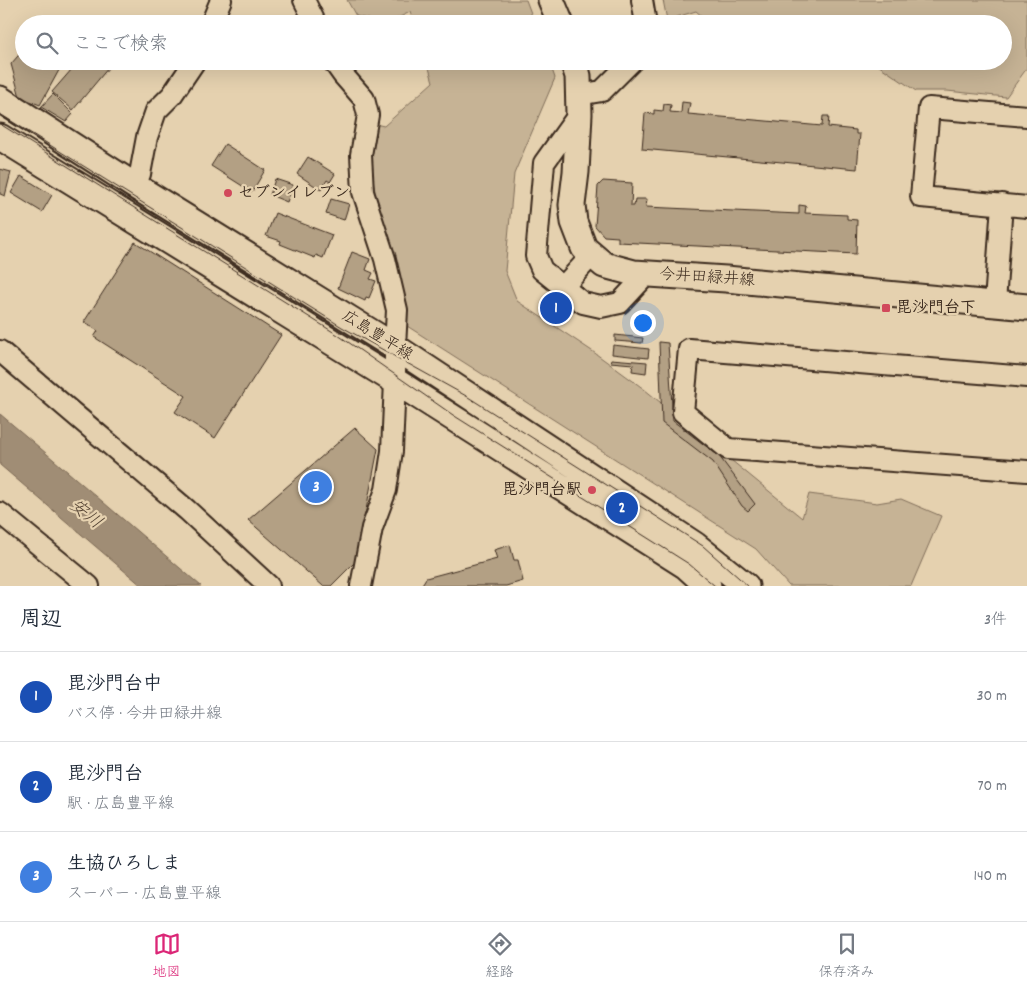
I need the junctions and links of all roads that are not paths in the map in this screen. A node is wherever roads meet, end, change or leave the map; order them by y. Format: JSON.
{"nodes":[{"id":1,"x":221,"y":0,"type":"edge"},
{"id":2,"x":304,"y":0,"type":"edge"},
{"id":3,"x":552,"y":0,"type":"edge"},
{"id":4,"x":642,"y":0,"type":"edge"},
{"id":5,"x":215,"y":15,"type":"edge"},
{"id":6,"x":312,"y":15,"type":"edge"},
{"id":7,"x":558,"y":15,"type":"edge"},
{"id":8,"x":644,"y":15,"type":"edge"},
{"id":9,"x":189,"y":70,"type":"edge"},
{"id":10,"x":339,"y":70,"type":"edge"},
{"id":11,"x":576,"y":70,"type":"edge"},
{"id":12,"x":623,"y":70,"type":"edge"},
{"id":13,"x":0,"y":99,"type":"edge"},
{"id":14,"x":579,"y":105,"type":"junction"},
{"id":15,"x":1027,"y":116,"type":"edge"},
{"id":16,"x":0,"y":137,"type":"edge"},
{"id":17,"x":135,"y":186,"type":"junction"},
{"id":18,"x":1002,"y":204,"type":"junction"},
{"id":19,"x":1027,"y":207,"type":"edge"},
{"id":20,"x":592,"y":255,"type":"junction"},
{"id":21,"x":647,"y":274,"type":"junction"},
{"id":22,"x":563,"y":287,"type":"junction"},
{"id":23,"x":995,"y":303,"type":"junction"},
{"id":24,"x":1027,"y":307,"type":"edge"},
{"id":25,"x":395,"y":347,"type":"junction"},
{"id":26,"x":0,"y":351,"type":"edge"},
{"id":27,"x":1027,"y":377,"type":"edge"},
{"id":28,"x":395,"y":381,"type":"junction"},
{"id":29,"x":1027,"y":471,"type":"edge"},
{"id":30,"x":0,"y":513,"type":"edge"},
{"id":31,"x":89,"y":586,"type":"edge"},
{"id":32,"x":269,"y":586,"type":"edge"},
{"id":33,"x":361,"y":586,"type":"edge"},
{"id":34,"x":708,"y":586,"type":"edge"},
{"id":35,"x":746,"y":586,"type":"edge"}],
"edges":[{"from":1,"to":5,"type":"street"},
{"from":2,"to":6,"type":"street"},
{"from":3,"to":7,"type":"main road"},
{"from":4,"to":8,"type":"street"},
{"from":9,"to":17,"type":"street"},
{"from":10,"to":25,"type":"street"},
{"from":11,"to":14,"type":"main road","name":"今井田緑井線"},
{"from":12,"to":14,"type":"street"},
{"from":13,"to":17,"type":"main road","name":"広島豊平線"},
{"from":14,"to":20,"type":"main road","name":"今井田緑井線"},
{"from":14,"to":22,"type":"street"},
{"from":15,"to":18,"type":"street"},
{"from":16,"to":28,"type":"main road","name":"広島豊平線"},
{"from":17,"to":25,"type":"main road","name":"広島豊平線"},
{"from":18,"to":19,"type":"street"},
{"from":18,"to":23,"type":"street"},
{"from":20,"to":21,"type":"main road","name":"今井田緑井線"},
{"from":20,"to":22,"type":"street"},
{"from":21,"to":22,"type":"street"},
{"from":21,"to":23,"type":"main road","name":"今井田緑井線"},
{"from":23,"to":24,"type":"main road","name":"今井田緑井線"},
{"from":25,"to":28,"type":"street"},
{"from":25,"to":35,"type":"main road","name":"広島豊平線"},
{"from":26,"to":32,"type":"street"},
{"from":27,"to":29,"type":"street"},
{"from":28,"to":33,"type":"street"},
{"from":28,"to":34,"type":"main road","name":"広島豊平線"},
{"from":30,"to":31,"type":"street"}]}
